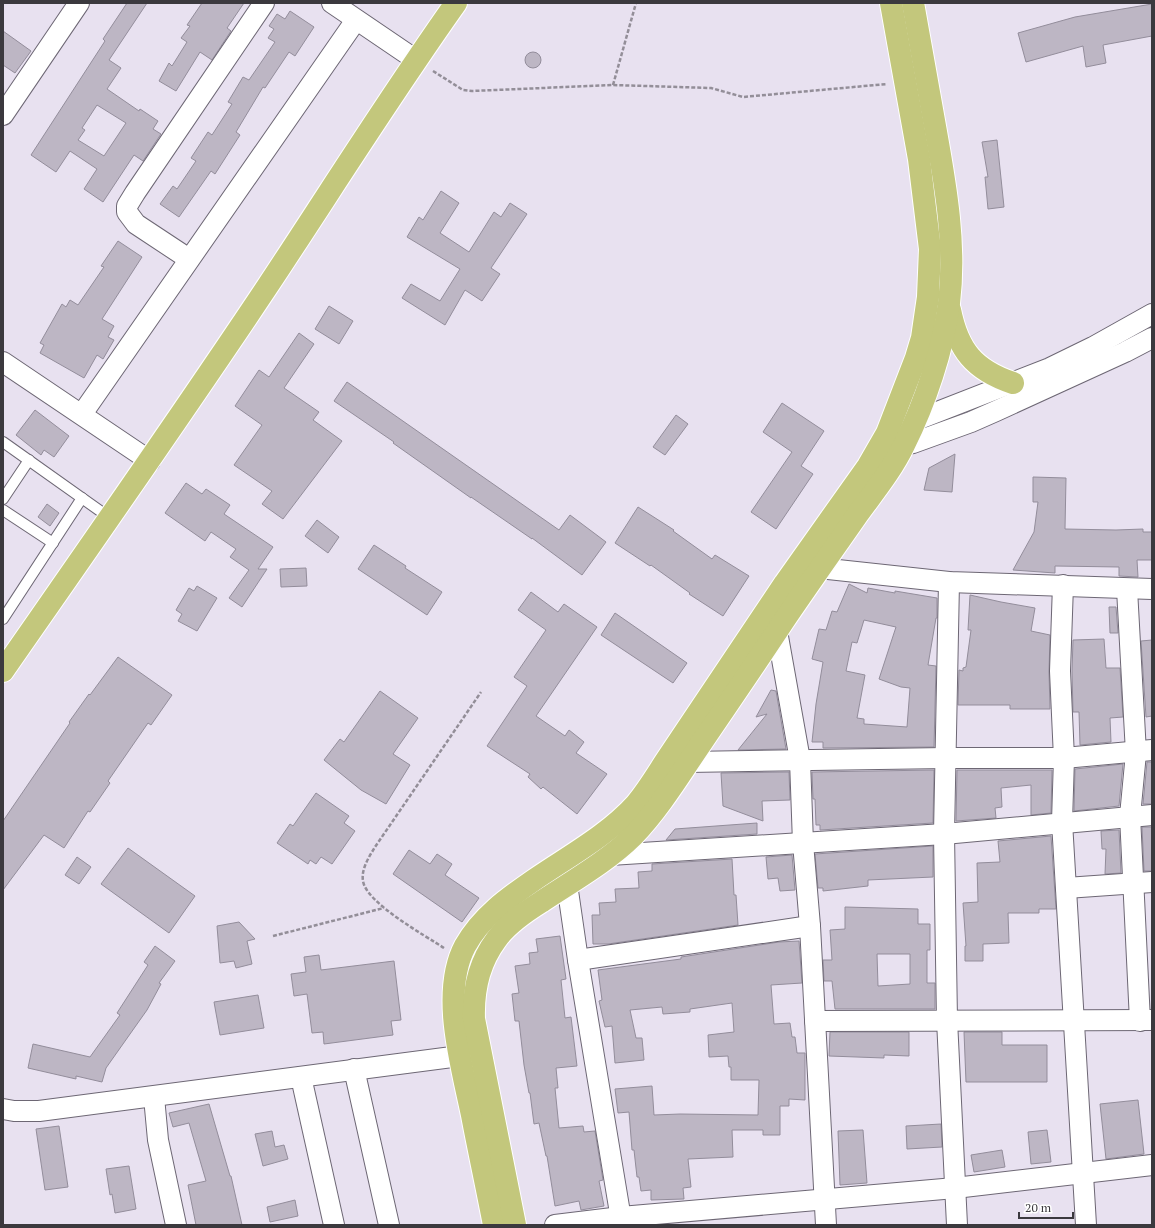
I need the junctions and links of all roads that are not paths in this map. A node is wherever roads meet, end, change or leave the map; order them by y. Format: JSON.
{"nodes":[{"id":1,"x":79,"y":3,"type":"edge"},
{"id":2,"x":264,"y":3,"type":"edge"},
{"id":3,"x":332,"y":3,"type":"edge"},
{"id":4,"x":456,"y":3,"type":"edge"},
{"id":5,"x":891,"y":3,"type":"edge"},
{"id":6,"x":913,"y":3,"type":"edge"},
{"id":7,"x":356,"y":20,"type":"junction"},
{"id":8,"x":416,"y":60,"type":"junction"},
{"id":9,"x":3,"y":115,"type":"edge"},
{"id":10,"x":189,"y":259,"type":"junction"},
{"id":11,"x":949,"y":304,"type":"junction"},
{"id":12,"x":1152,"y":314,"type":"edge"},
{"id":13,"x":1152,"y":338,"type":"edge"},
{"id":14,"x":3,"y":362,"type":"edge"},
{"id":15,"x":1013,"y":383,"type":"junction"},
{"id":16,"x":82,"y":414,"type":"junction"},
{"id":17,"x":915,"y":421,"type":"junction"},
{"id":18,"x":892,"y":439,"type":"junction"},
{"id":19,"x":3,"y":442,"type":"edge"},
{"id":20,"x":29,"y":460,"type":"junction"},
{"id":21,"x":150,"y":461,"type":"junction"},
{"id":22,"x":82,"y":498,"type":"junction"},
{"id":23,"x":3,"y":499,"type":"edge"},
{"id":24,"x":3,"y":510,"type":"edge"},
{"id":25,"x":110,"y":518,"type":"junction"},
{"id":26,"x":53,"y":543,"type":"junction"},
{"id":27,"x":819,"y":568,"type":"junction"},
{"id":28,"x":949,"y":582,"type":"junction"},
{"id":29,"x":1062,"y":586,"type":"junction"},
{"id":30,"x":794,"y":588,"type":"junction"},
{"id":31,"x":1127,"y":588,"type":"junction"},
{"id":32,"x":1152,"y":589,"type":"edge"},
{"id":33,"x":3,"y":619,"type":"edge"},
{"id":34,"x":777,"y":631,"type":"junction"},
{"id":35,"x":3,"y":671,"type":"edge"},
{"id":36,"x":1144,"y":751,"type":"edge"},
{"id":37,"x":946,"y":758,"type":"junction"},
{"id":38,"x":1064,"y":758,"type":"junction"},
{"id":39,"x":800,"y":760,"type":"junction"},
{"id":40,"x":688,"y":762,"type":"junction"},
{"id":41,"x":1152,"y":815,"type":"edge"},
{"id":42,"x":1130,"y":816,"type":"junction"},
{"id":43,"x":1062,"y":822,"type":"junction"},
{"id":44,"x":944,"y":834,"type":"junction"},
{"id":45,"x":804,"y":843,"type":"junction"},
{"id":46,"x":610,"y":855,"type":"junction"},
{"id":47,"x":1143,"y":883,"type":"edge"},
{"id":48,"x":567,"y":884,"type":"junction"},
{"id":49,"x":1066,"y":888,"type":"junction"},
{"id":50,"x":810,"y":926,"type":"junction"},
{"id":51,"x":578,"y":960,"type":"junction"},
{"id":52,"x":946,"y":1020,"type":"junction"},
{"id":53,"x":1073,"y":1020,"type":"junction"},
{"id":54,"x":1146,"y":1020,"type":"edge"},
{"id":55,"x":815,"y":1021,"type":"junction"},
{"id":56,"x":470,"y":1055,"type":"junction"},
{"id":57,"x":354,"y":1070,"type":"junction"},
{"id":58,"x":302,"y":1076,"type":"junction"},
{"id":59,"x":154,"y":1097,"type":"junction"},
{"id":60,"x":3,"y":1109,"type":"edge"},
{"id":61,"x":1152,"y":1165,"type":"edge"},
{"id":62,"x":1083,"y":1173,"type":"junction"},
{"id":63,"x":955,"y":1188,"type":"junction"},
{"id":64,"x":825,"y":1199,"type":"junction"},
{"id":65,"x":621,"y":1221,"type":"edge"},
{"id":66,"x":176,"y":1225,"type":"edge"},
{"id":67,"x":334,"y":1225,"type":"edge"},
{"id":68,"x":389,"y":1225,"type":"edge"},
{"id":69,"x":494,"y":1225,"type":"edge"},
{"id":70,"x":515,"y":1225,"type":"edge"},
{"id":71,"x":555,"y":1225,"type":"edge"},
{"id":72,"x":826,"y":1225,"type":"edge"},
{"id":73,"x":957,"y":1225,"type":"edge"},
{"id":74,"x":1086,"y":1225,"type":"edge"}],
"edges":[{"from":1,"to":9,"type":"street"},
{"from":2,"to":10,"type":"street"},
{"from":3,"to":7,"type":"street"},
{"from":4,"to":8,"type":"main road"},
{"from":5,"to":18,"type":"main road"},
{"from":6,"to":11,"type":"main road"},
{"from":7,"to":8,"type":"street"},
{"from":7,"to":10,"type":"street"},
{"from":8,"to":21,"type":"main road"},
{"from":10,"to":16,"type":"street"},
{"from":11,"to":15,"type":"main road"},
{"from":11,"to":17,"type":"main road"},
{"from":12,"to":15,"type":"street"},
{"from":13,"to":18,"type":"street"},
{"from":14,"to":16,"type":"street"},
{"from":15,"to":17,"type":"street"},
{"from":16,"to":21,"type":"street"},
{"from":17,"to":18,"type":"main road"},
{"from":18,"to":27,"type":"main road"},
{"from":18,"to":30,"type":"main road"},
{"from":19,"to":20,"type":"lane"},
{"from":20,"to":22,"type":"lane"},
{"from":20,"to":23,"type":"lane"},
{"from":21,"to":25,"type":"main road"},
{"from":22,"to":25,"type":"lane"},
{"from":22,"to":26,"type":"lane"},
{"from":24,"to":26,"type":"lane"},
{"from":25,"to":35,"type":"main road"},
{"from":26,"to":33,"type":"lane"},
{"from":27,"to":28,"type":"street"},
{"from":27,"to":30,"type":"main road"},
{"from":28,"to":29,"type":"street"},
{"from":28,"to":37,"type":"street"},
{"from":29,"to":31,"type":"street"},
{"from":29,"to":38,"type":"street"},
{"from":30,"to":34,"type":"main road"},
{"from":30,"to":56,"type":"main road"},
{"from":31,"to":32,"type":"street"},
{"from":31,"to":36,"type":"street"},
{"from":34,"to":39,"type":"street"},
{"from":34,"to":40,"type":"main road"},
{"from":36,"to":38,"type":"street"},
{"from":36,"to":42,"type":"street"},
{"from":37,"to":38,"type":"street"},
{"from":37,"to":39,"type":"street"},
{"from":37,"to":44,"type":"street"},
{"from":38,"to":43,"type":"street"},
{"from":39,"to":40,"type":"street"},
{"from":39,"to":45,"type":"street"},
{"from":40,"to":46,"type":"main road"},
{"from":41,"to":42,"type":"street"},
{"from":42,"to":43,"type":"street"},
{"from":42,"to":47,"type":"street"},
{"from":43,"to":44,"type":"street"},
{"from":43,"to":49,"type":"street"},
{"from":44,"to":45,"type":"street"},
{"from":44,"to":52,"type":"street"},
{"from":45,"to":46,"type":"street"},
{"from":45,"to":50,"type":"street"},
{"from":46,"to":48,"type":"main road"},
{"from":47,"to":49,"type":"street"},
{"from":47,"to":54,"type":"street"},
{"from":48,"to":51,"type":"street"},
{"from":48,"to":56,"type":"main road"},
{"from":49,"to":53,"type":"street"},
{"from":50,"to":51,"type":"street"},
{"from":50,"to":55,"type":"street"},
{"from":51,"to":65,"type":"street"},
{"from":52,"to":53,"type":"street"},
{"from":52,"to":55,"type":"street"},
{"from":52,"to":63,"type":"street"},
{"from":53,"to":54,"type":"street"},
{"from":53,"to":62,"type":"street"},
{"from":55,"to":64,"type":"street"},
{"from":56,"to":57,"type":"street"},
{"from":56,"to":69,"type":"main road"},
{"from":56,"to":70,"type":"main road"},
{"from":57,"to":58,"type":"street"},
{"from":57,"to":68,"type":"street"},
{"from":58,"to":59,"type":"street"},
{"from":58,"to":67,"type":"street"},
{"from":59,"to":60,"type":"street"},
{"from":59,"to":66,"type":"street"},
{"from":61,"to":62,"type":"street"},
{"from":62,"to":63,"type":"street"},
{"from":62,"to":74,"type":"street"},
{"from":63,"to":64,"type":"street"},
{"from":63,"to":73,"type":"street"},
{"from":64,"to":65,"type":"street"},
{"from":64,"to":72,"type":"street"},
{"from":65,"to":71,"type":"street"}]}
